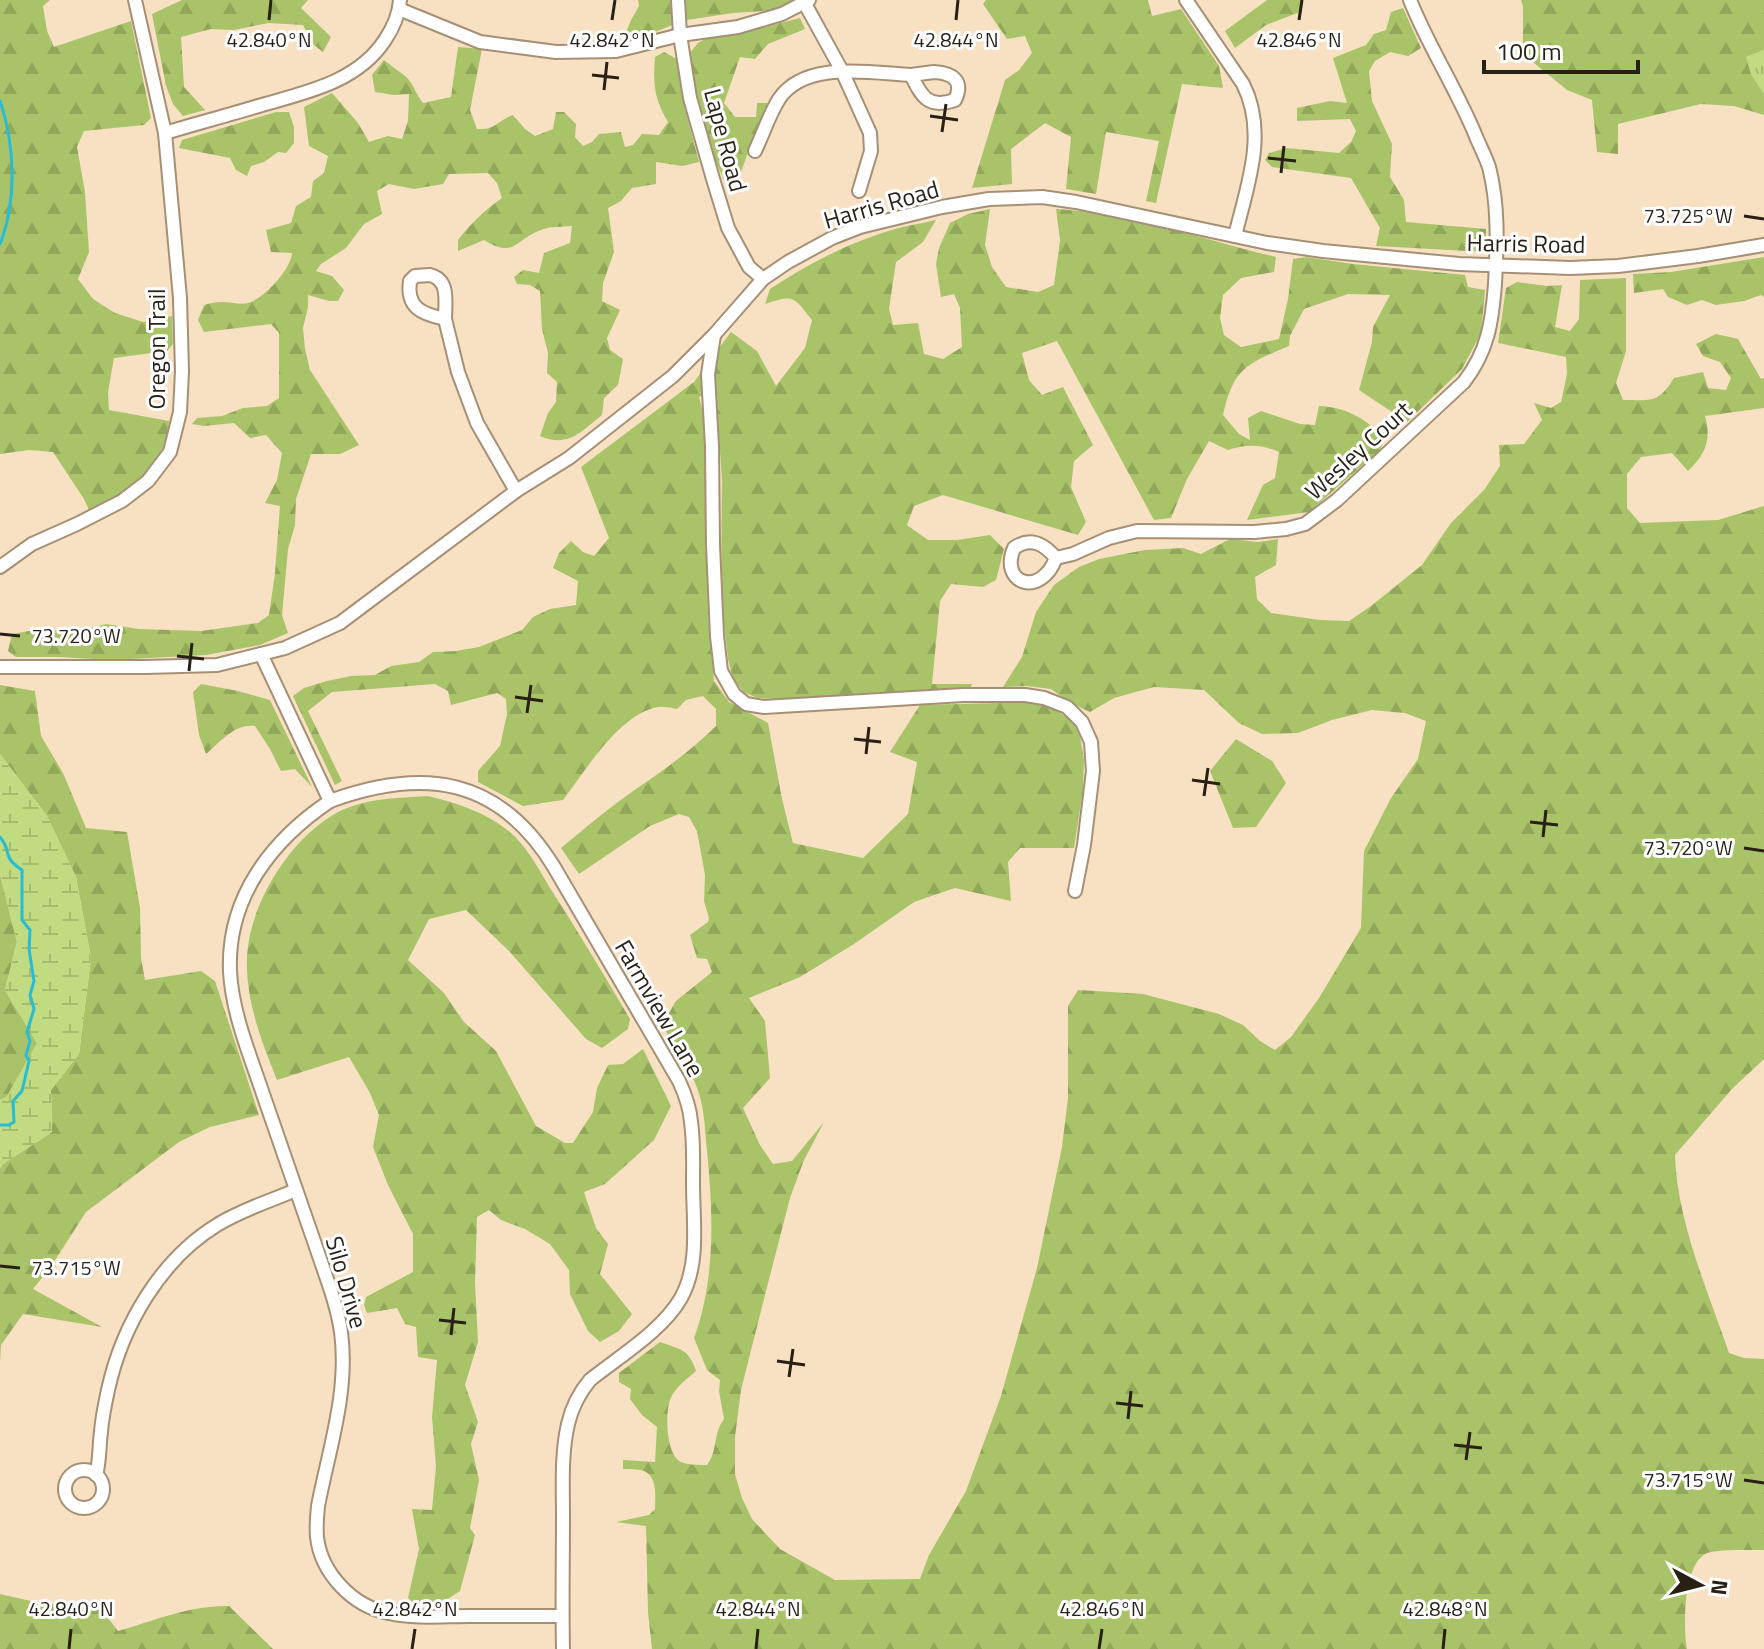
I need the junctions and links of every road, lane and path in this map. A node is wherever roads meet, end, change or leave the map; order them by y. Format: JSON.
{"nodes":[{"id":1,"x":135,"y":0,"type":"edge"},
{"id":2,"x":678,"y":0,"type":"edge"},
{"id":3,"x":1186,"y":0,"type":"edge"},
{"id":4,"x":1410,"y":0,"type":"edge"},
{"id":5,"x":807,"y":1,"type":"edge"},
{"id":6,"x":400,"y":5,"type":"edge"},
{"id":7,"x":680,"y":35,"type":"junction"},
{"id":8,"x":842,"y":71,"type":"junction"},
{"id":9,"x":911,"y":75,"type":"dead end"},
{"id":10,"x":165,"y":133,"type":"junction"},
{"id":11,"x":755,"y":151,"type":"dead end"},
{"id":12,"x":859,"y":191,"type":"dead end"},
{"id":13,"x":1235,"y":236,"type":"junction"},
{"id":14,"x":1764,"y":245,"type":"edge"},
{"id":15,"x":1496,"y":265,"type":"junction"},
{"id":16,"x":763,"y":279,"type":"junction"},
{"id":17,"x":445,"y":319,"type":"dead end"},
{"id":18,"x":714,"y":335,"type":"junction"},
{"id":19,"x":516,"y":491,"type":"junction"},
{"id":20,"x":1056,"y":558,"type":"dead end"},
{"id":21,"x":0,"y":567,"type":"edge"},
{"id":22,"x":261,"y":654,"type":"junction"},
{"id":23,"x":0,"y":667,"type":"edge"},
{"id":24,"x":330,"y":801,"type":"junction"},
{"id":25,"x":1075,"y":891,"type":"dead end"},
{"id":26,"x":296,"y":1190,"type":"junction"},
{"id":27,"x":96,"y":1475,"type":"dead end"},
{"id":28,"x":562,"y":1616,"type":"junction"},
{"id":29,"x":563,"y":1649,"type":"edge"}],
"edges":[{"from":1,"to":10,"type":"street","name":"Oregon Trail"},
{"from":2,"to":7,"type":"street","name":"Lape Road"},
{"from":3,"to":13,"type":"street"},
{"from":4,"to":15,"type":"street","name":"Wesley Court"},
{"from":5,"to":7,"type":"street"},
{"from":5,"to":8,"type":"street"},
{"from":6,"to":7,"type":"street"},
{"from":6,"to":10,"type":"street"},
{"from":7,"to":16,"type":"street","name":"Lape Road"},
{"from":8,"to":9,"type":"street"},
{"from":8,"to":11,"type":"street"},
{"from":8,"to":12,"type":"street"},
{"from":10,"to":21,"type":"street","name":"Oregon Trail"},
{"from":13,"to":15,"type":"street","name":"Harris Road"},
{"from":13,"to":16,"type":"street","name":"Harris Road"},
{"from":14,"to":15,"type":"street","name":"Harris Road"},
{"from":15,"to":20,"type":"street","name":"Wesley Court"},
{"from":16,"to":18,"type":"street","name":"Harris Road"},
{"from":17,"to":19,"type":"street"},
{"from":18,"to":19,"type":"street","name":"Harris Road"},
{"from":18,"to":25,"type":"street"},
{"from":19,"to":22,"type":"street","name":"Harris Road"},
{"from":22,"to":23,"type":"street","name":"Harris Road"},
{"from":22,"to":24,"type":"street"},
{"from":24,"to":26,"type":"street","name":"Silo Drive"},
{"from":24,"to":28,"type":"street","name":"Farmview Lane"},
{"from":26,"to":27,"type":"street"},
{"from":26,"to":28,"type":"street","name":"Silo Drive"},
{"from":28,"to":29,"type":"street","name":"Farmview Lane"}]}
